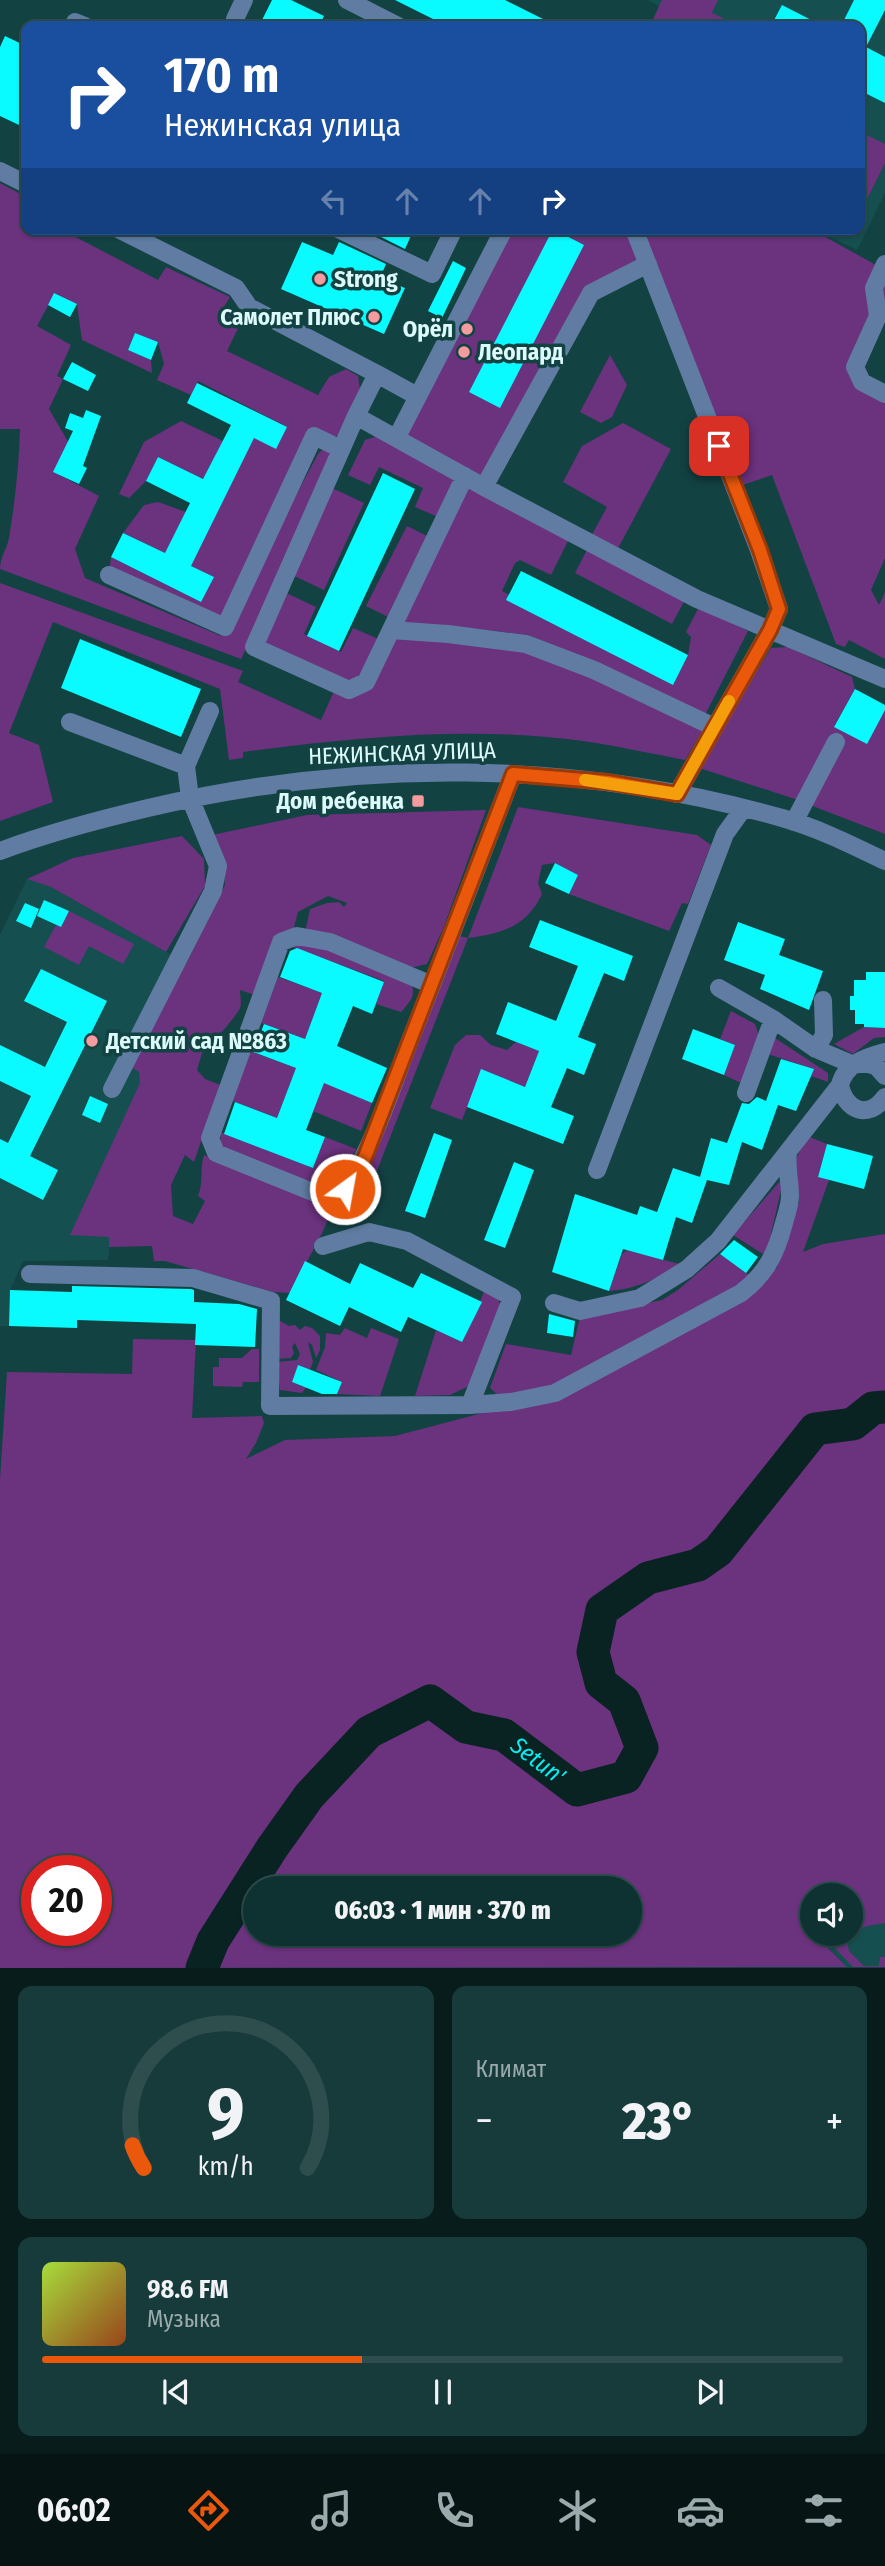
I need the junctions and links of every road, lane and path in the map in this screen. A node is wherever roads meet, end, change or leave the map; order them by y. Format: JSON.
{"nodes":[{"id":1,"x":244,"y":0,"type":"edge"},
{"id":2,"x":347,"y":0,"type":"edge"},
{"id":3,"x":235,"y":19,"type":"dead end"},
{"id":4,"x":388,"y":21,"type":"edge"},
{"id":5,"x":0,"y":171,"type":"edge"},
{"id":6,"x":21,"y":182,"type":"edge"},
{"id":7,"x":130,"y":235,"type":"edge"},
{"id":8,"x":351,"y":235,"type":"edge"},
{"id":9,"x":451,"y":235,"type":"edge"},
{"id":10,"x":501,"y":235,"type":"edge"},
{"id":11,"x":636,"y":235,"type":"edge"},
{"id":12,"x":648,"y":264,"type":"junction"},
{"id":13,"x":885,"y":264,"type":"edge"},
{"id":14,"x":377,"y":374,"type":"junction"},
{"id":15,"x":885,"y":394,"type":"edge"},
{"id":16,"x":417,"y":396,"type":"junction"},
{"id":17,"x":356,"y":416,"type":"junction"},
{"id":18,"x":397,"y":438,"type":"junction"},
{"id":19,"x":341,"y":449,"type":"junction"},
{"id":20,"x":465,"y":476,"type":"junction"},
{"id":21,"x":484,"y":487,"type":"junction"},
{"id":22,"x":109,"y":575,"type":"dead end"},
{"id":23,"x":391,"y":630,"type":"junction"},
{"id":24,"x":770,"y":630,"type":"junction"},
{"id":25,"x":885,"y":679,"type":"edge"},
{"id":26,"x":210,"y":711,"type":"dead end"},
{"id":27,"x":70,"y":722,"type":"dead end"},
{"id":28,"x":714,"y":727,"type":"junction"},
{"id":29,"x":836,"y":741,"type":"dead end"},
{"id":30,"x":186,"y":766,"type":"junction"},
{"id":31,"x":513,"y":774,"type":"junction"},
{"id":32,"x":677,"y":794,"type":"junction"},
{"id":33,"x":190,"y":798,"type":"junction"},
{"id":34,"x":743,"y":809,"type":"junction"},
{"id":35,"x":794,"y":822,"type":"junction"},
{"id":36,"x":0,"y":851,"type":"edge"},
{"id":37,"x":885,"y":861,"type":"edge"},
{"id":38,"x":432,"y":985,"type":"junction"},
{"id":39,"x":719,"y":988,"type":"dead end"},
{"id":40,"x":823,"y":1000,"type":"dead end"},
{"id":41,"x":773,"y":1019,"type":"junction"},
{"id":42,"x":817,"y":1049,"type":"junction"},
{"id":43,"x":885,"y":1052,"type":"edge"},
{"id":44,"x":854,"y":1065,"type":"junction"},
{"id":45,"x":885,"y":1076,"type":"edge"},
{"id":46,"x":840,"y":1085,"type":"junction"},
{"id":47,"x":112,"y":1089,"type":"dead end"},
{"id":48,"x":746,"y":1093,"type":"dead end"},
{"id":49,"x":885,"y":1097,"type":"edge"},
{"id":50,"x":788,"y":1152,"type":"junction"},
{"id":51,"x":597,"y":1170,"type":"dead end"},
{"id":52,"x":323,"y":1246,"type":"dead end"},
{"id":53,"x":30,"y":1274,"type":"dead end"},
{"id":54,"x":554,"y":1303,"type":"dead end"},
{"id":55,"x":470,"y":1405,"type":"junction"}],
"edges":[{"from":1,"to":3,"type":"street"},
{"from":2,"to":4,"type":"street"},
{"from":5,"to":6,"type":"street"},
{"from":7,"to":14,"type":"street"},
{"from":8,"to":9,"type":"street"},
{"from":10,"to":16,"type":"street"},
{"from":11,"to":12,"type":"street"},
{"from":12,"to":21,"type":"street"},
{"from":12,"to":24,"type":"street"},
{"from":13,"to":15,"type":"street"},
{"from":14,"to":16,"type":"street"},
{"from":14,"to":17,"type":"street"},
{"from":16,"to":18,"type":"street"},
{"from":17,"to":18,"type":"street"},
{"from":17,"to":19,"type":"street"},
{"from":18,"to":20,"type":"street"},
{"from":19,"to":22,"type":"street"},
{"from":19,"to":23,"type":"street"},
{"from":20,"to":21,"type":"street"},
{"from":20,"to":23,"type":"street"},
{"from":21,"to":24,"type":"street"},
{"from":23,"to":28,"type":"street"},
{"from":24,"to":25,"type":"street"},
{"from":24,"to":28,"type":"street"},
{"from":26,"to":30,"type":"street"},
{"from":27,"to":30,"type":"street"},
{"from":28,"to":32,"type":"street"},
{"from":29,"to":35,"type":"street"},
{"from":30,"to":33,"type":"street"},
{"from":31,"to":32,"type":"street","name":"НЕЖИНСКАЯ УЛИЦА"},
{"from":31,"to":33,"type":"street","name":"НЕЖИНСКАЯ УЛИЦА"},
{"from":31,"to":38,"type":"street"},
{"from":32,"to":34,"type":"street","name":"НЕЖИНСКАЯ УЛИЦА"},
{"from":33,"to":36,"type":"street","name":"НЕЖИНСКАЯ УЛИЦА"},
{"from":33,"to":47,"type":"street"},
{"from":34,"to":35,"type":"street","name":"НЕЖИНСКАЯ УЛИЦА"},
{"from":34,"to":51,"type":"street"},
{"from":35,"to":37,"type":"street","name":"НЕЖИНСКАЯ УЛИЦА"},
{"from":38,"to":38,"type":"street"},
{"from":39,"to":41,"type":"street"},
{"from":40,"to":42,"type":"street"},
{"from":41,"to":42,"type":"street"},
{"from":41,"to":48,"type":"street"},
{"from":42,"to":44,"type":"street"},
{"from":43,"to":44,"type":"street"},
{"from":44,"to":45,"type":"street"},
{"from":44,"to":46,"type":"street"},
{"from":46,"to":49,"type":"street"},
{"from":46,"to":50,"type":"street"},
{"from":50,"to":54,"type":"street"},
{"from":50,"to":55,"type":"street"},
{"from":52,"to":55,"type":"street"},
{"from":53,"to":55,"type":"street"}]}
